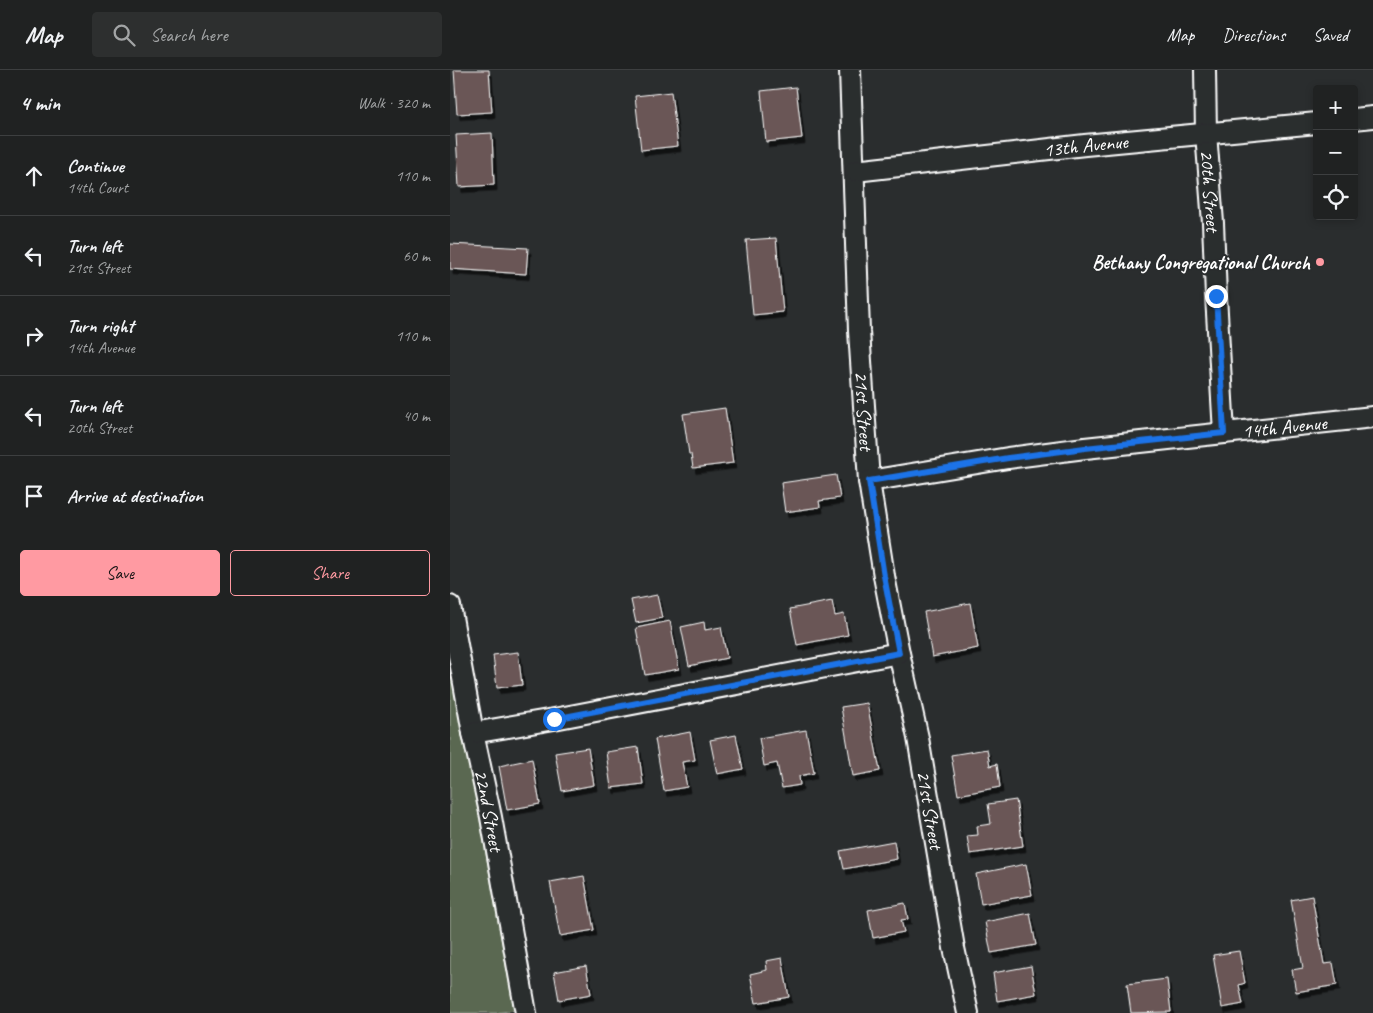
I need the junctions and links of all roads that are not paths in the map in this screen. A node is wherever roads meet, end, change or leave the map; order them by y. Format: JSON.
{"nodes":[{"id":1,"x":850,"y":70,"type":"edge"},
{"id":2,"x":1205,"y":70,"type":"edge"},
{"id":3,"x":1373,"y":117,"type":"edge"},
{"id":4,"x":1358,"y":119,"type":"edge"},
{"id":5,"x":1313,"y":122,"type":"edge"},
{"id":6,"x":1206,"y":133,"type":"junction"},
{"id":7,"x":855,"y":171,"type":"junction"},
{"id":8,"x":1373,"y":417,"type":"edge"},
{"id":9,"x":1224,"y":433,"type":"junction"},
{"id":10,"x":869,"y":481,"type":"junction"},
{"id":11,"x":450,"y":606,"type":"edge"},
{"id":12,"x":899,"y":653,"type":"junction"},
{"id":13,"x":473,"y":733,"type":"junction"},
{"id":14,"x":526,"y":1013,"type":"edge"},
{"id":15,"x":968,"y":1013,"type":"edge"}],
"edges":[{"from":1,"to":7,"type":"street","name":"21st Street"},
{"from":2,"to":6,"type":"street","name":"20th Street"},
{"from":3,"to":4,"type":"street"},
{"from":5,"to":6,"type":"street","name":"13th Avenue"},
{"from":6,"to":7,"type":"street","name":"13th Avenue"},
{"from":6,"to":9,"type":"street","name":"20th Street"},
{"from":7,"to":10,"type":"street","name":"21st Street"},
{"from":8,"to":9,"type":"street","name":"14th Avenue"},
{"from":9,"to":10,"type":"street","name":"14th Avenue"},
{"from":10,"to":12,"type":"street","name":"21st Street"},
{"from":11,"to":13,"type":"street","name":"22nd Street"},
{"from":12,"to":13,"type":"street"},
{"from":12,"to":15,"type":"street","name":"21st Street"},
{"from":13,"to":14,"type":"street","name":"22nd Street"}]}
